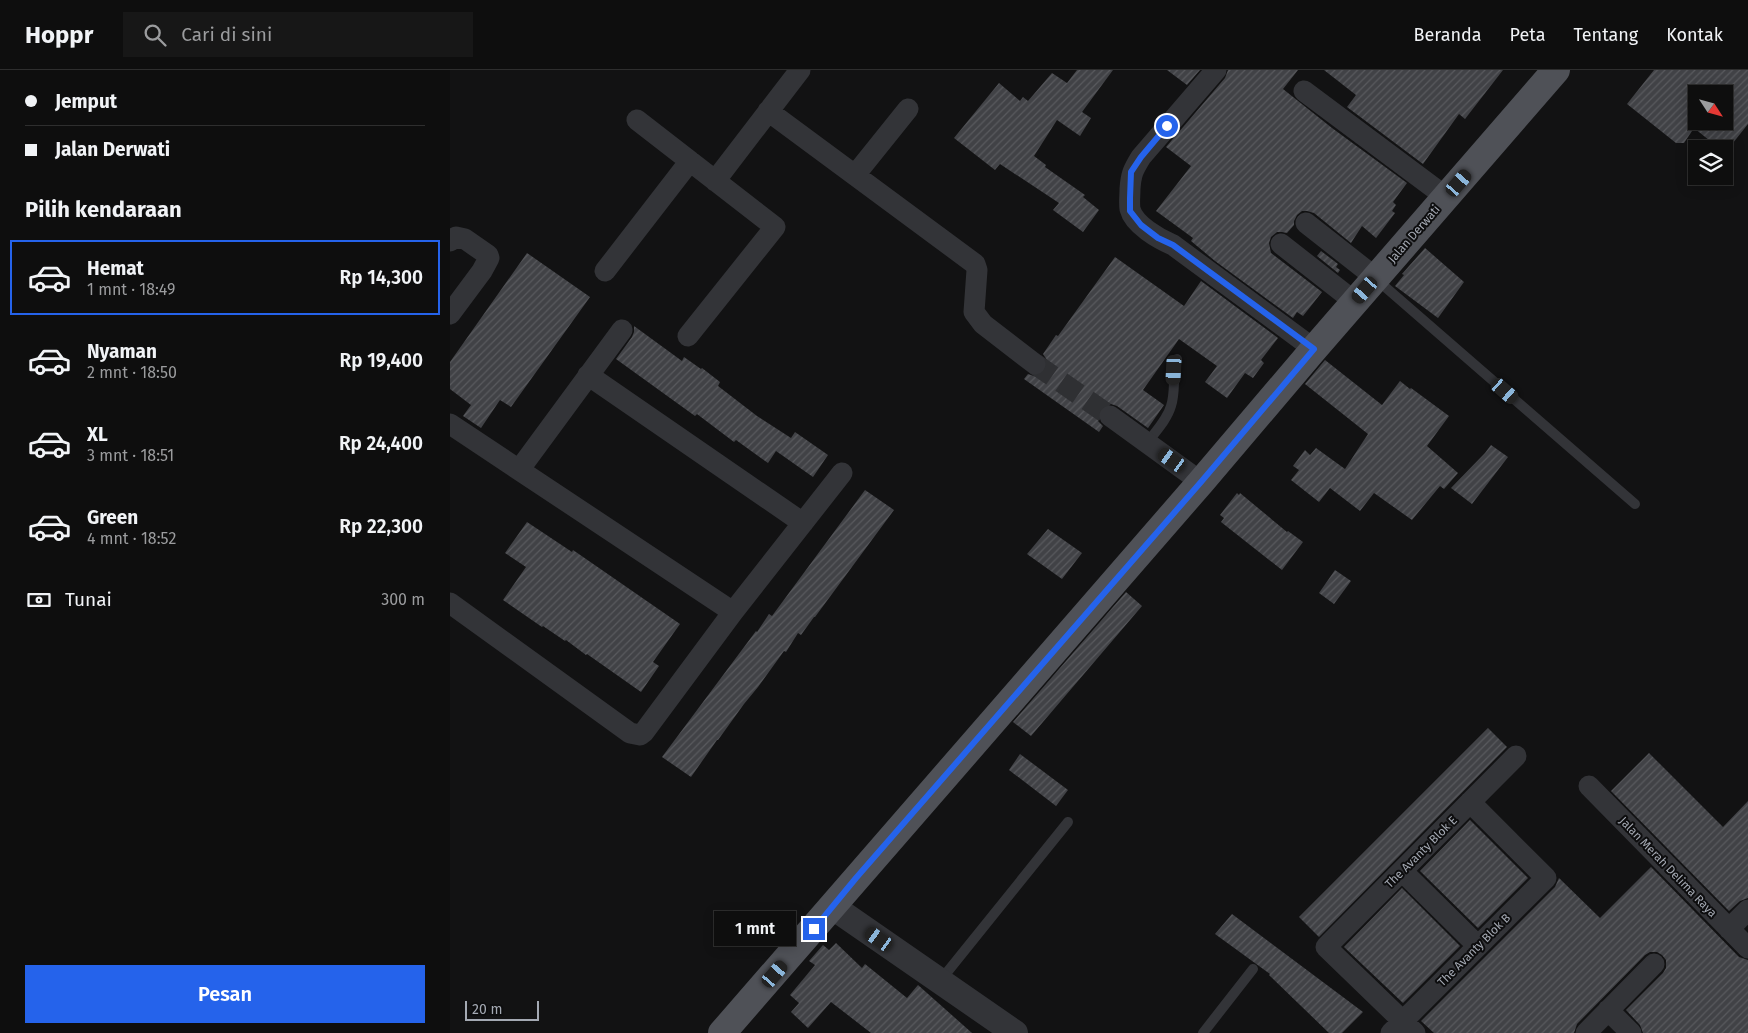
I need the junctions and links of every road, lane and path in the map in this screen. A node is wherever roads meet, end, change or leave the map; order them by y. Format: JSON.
{"nodes":[{"id":1,"x":800,"y":70,"type":"edge"},
{"id":2,"x":1216,"y":70,"type":"edge"},
{"id":3,"x":1556,"y":70,"type":"edge"},
{"id":4,"x":1304,"y":91,"type":"dead end"},
{"id":5,"x":908,"y":109,"type":"dead end"},
{"id":6,"x":768,"y":111,"type":"junction"},
{"id":7,"x":637,"y":120,"type":"dead end"},
{"id":8,"x":690,"y":161,"type":"junction"},
{"id":9,"x":855,"y":176,"type":"junction"},
{"id":10,"x":715,"y":181,"type":"junction"},
{"id":11,"x":1446,"y":197,"type":"junction"},
{"id":12,"x":1306,"y":223,"type":"dead end"},
{"id":13,"x":450,"y":241,"type":"edge"},
{"id":14,"x":1281,"y":244,"type":"dead end"},
{"id":15,"x":605,"y":272,"type":"dead end"},
{"id":16,"x":1376,"y":278,"type":"junction"},
{"id":17,"x":1355,"y":302,"type":"junction"},
{"id":18,"x":450,"y":314,"type":"edge"},
{"id":19,"x":622,"y":330,"type":"dead end"},
{"id":20,"x":688,"y":336,"type":"dead end"},
{"id":21,"x":1314,"y":349,"type":"junction"},
{"id":22,"x":1177,"y":359,"type":"dead end"},
{"id":23,"x":1036,"y":364,"type":"tunnel mouth"},
{"id":24,"x":588,"y":375,"type":"junction"},
{"id":25,"x":1110,"y":416,"type":"tunnel mouth"},
{"id":26,"x":450,"y":424,"type":"edge"},
{"id":27,"x":1147,"y":443,"type":"junction"},
{"id":28,"x":519,"y":470,"type":"junction"},
{"id":29,"x":842,"y":473,"type":"dead end"},
{"id":30,"x":1201,"y":482,"type":"junction"},
{"id":31,"x":1635,"y":504,"type":"dead end"},
{"id":32,"x":803,"y":523,"type":"junction"},
{"id":33,"x":450,"y":603,"type":"edge"},
{"id":34,"x":733,"y":612,"type":"junction"},
{"id":35,"x":1516,"y":756,"type":"dead end"},
{"id":36,"x":1589,"y":786,"type":"dead end"},
{"id":37,"x":1470,"y":802,"type":"junction"},
{"id":38,"x":1068,"y":822,"type":"dead end"},
{"id":39,"x":1402,"y":871,"type":"junction"},
{"id":40,"x":843,"y":894,"type":"junction"},
{"id":41,"x":1748,"y":910,"type":"edge"},
{"id":42,"x":1729,"y":929,"type":"junction"},
{"id":43,"x":1478,"y":946,"type":"junction"},
{"id":44,"x":1748,"y":948,"type":"edge"},
{"id":45,"x":1654,"y":964,"type":"dead end"},
{"id":46,"x":1253,"y":969,"type":"dead end"},
{"id":47,"x":940,"y":981,"type":"junction"},
{"id":48,"x":1608,"y":1010,"type":"junction"},
{"id":49,"x":1403,"y":1029,"type":"edge"},
{"id":50,"x":722,"y":1033,"type":"edge"},
{"id":51,"x":1015,"y":1033,"type":"edge"},
{"id":52,"x":1204,"y":1033,"type":"edge"},
{"id":53,"x":1586,"y":1033,"type":"edge"},
{"id":54,"x":1632,"y":1033,"type":"edge"}],
"edges":[{"from":1,"to":6,"type":"street"},
{"from":2,"to":21,"type":"street"},
{"from":3,"to":11,"type":"main road","name":"Jalan Derwati"},
{"from":4,"to":11,"type":"street"},
{"from":5,"to":9,"type":"street"},
{"from":6,"to":9,"type":"street"},
{"from":6,"to":10,"type":"street"},
{"from":7,"to":8,"type":"street"},
{"from":8,"to":10,"type":"street"},
{"from":8,"to":15,"type":"street"},
{"from":9,"to":23,"type":"street"},
{"from":10,"to":20,"type":"street"},
{"from":11,"to":16,"type":"main road","name":"Jalan Derwati"},
{"from":12,"to":16,"type":"street"},
{"from":13,"to":18,"type":"street"},
{"from":14,"to":17,"type":"street"},
{"from":16,"to":17,"type":"main road","name":"Jalan Derwati"},
{"from":16,"to":31,"type":"lane"},
{"from":17,"to":21,"type":"main road","name":"Jalan Derwati"},
{"from":19,"to":24,"type":"street"},
{"from":21,"to":30,"type":"main road","name":"Jalan Derwati"},
{"from":22,"to":27,"type":"lane"},
{"from":24,"to":28,"type":"street"},
{"from":24,"to":32,"type":"street"},
{"from":25,"to":27,"type":"street"},
{"from":26,"to":28,"type":"street"},
{"from":27,"to":30,"type":"street"},
{"from":28,"to":34,"type":"street"},
{"from":29,"to":32,"type":"street"},
{"from":30,"to":40,"type":"main road","name":"Jalan Derwati"},
{"from":32,"to":34,"type":"street"},
{"from":33,"to":34,"type":"street"},
{"from":35,"to":37,"type":"street","name":"The Avanty Blok E"},
{"from":36,"to":42,"type":"street","name":"Jalan Merah Delima Raya"},
{"from":37,"to":39,"type":"street","name":"The Avanty Blok E"},
{"from":37,"to":43,"type":"street","name":"The Avanty Blok B"},
{"from":38,"to":47,"type":"lane"},
{"from":39,"to":43,"type":"street"},
{"from":39,"to":49,"type":"street","name":"The Avanty Blok E"},
{"from":40,"to":47,"type":"street"},
{"from":40,"to":50,"type":"main road","name":"Jalan Derwati"},
{"from":41,"to":42,"type":"street"},
{"from":42,"to":44,"type":"street","name":"Jalan Merah Delima Raya"},
{"from":43,"to":49,"type":"street","name":"The Avanty Blok B"},
{"from":45,"to":48,"type":"street"},
{"from":46,"to":52,"type":"lane"},
{"from":47,"to":51,"type":"street"},
{"from":48,"to":53,"type":"street"},
{"from":48,"to":54,"type":"street"}]}
